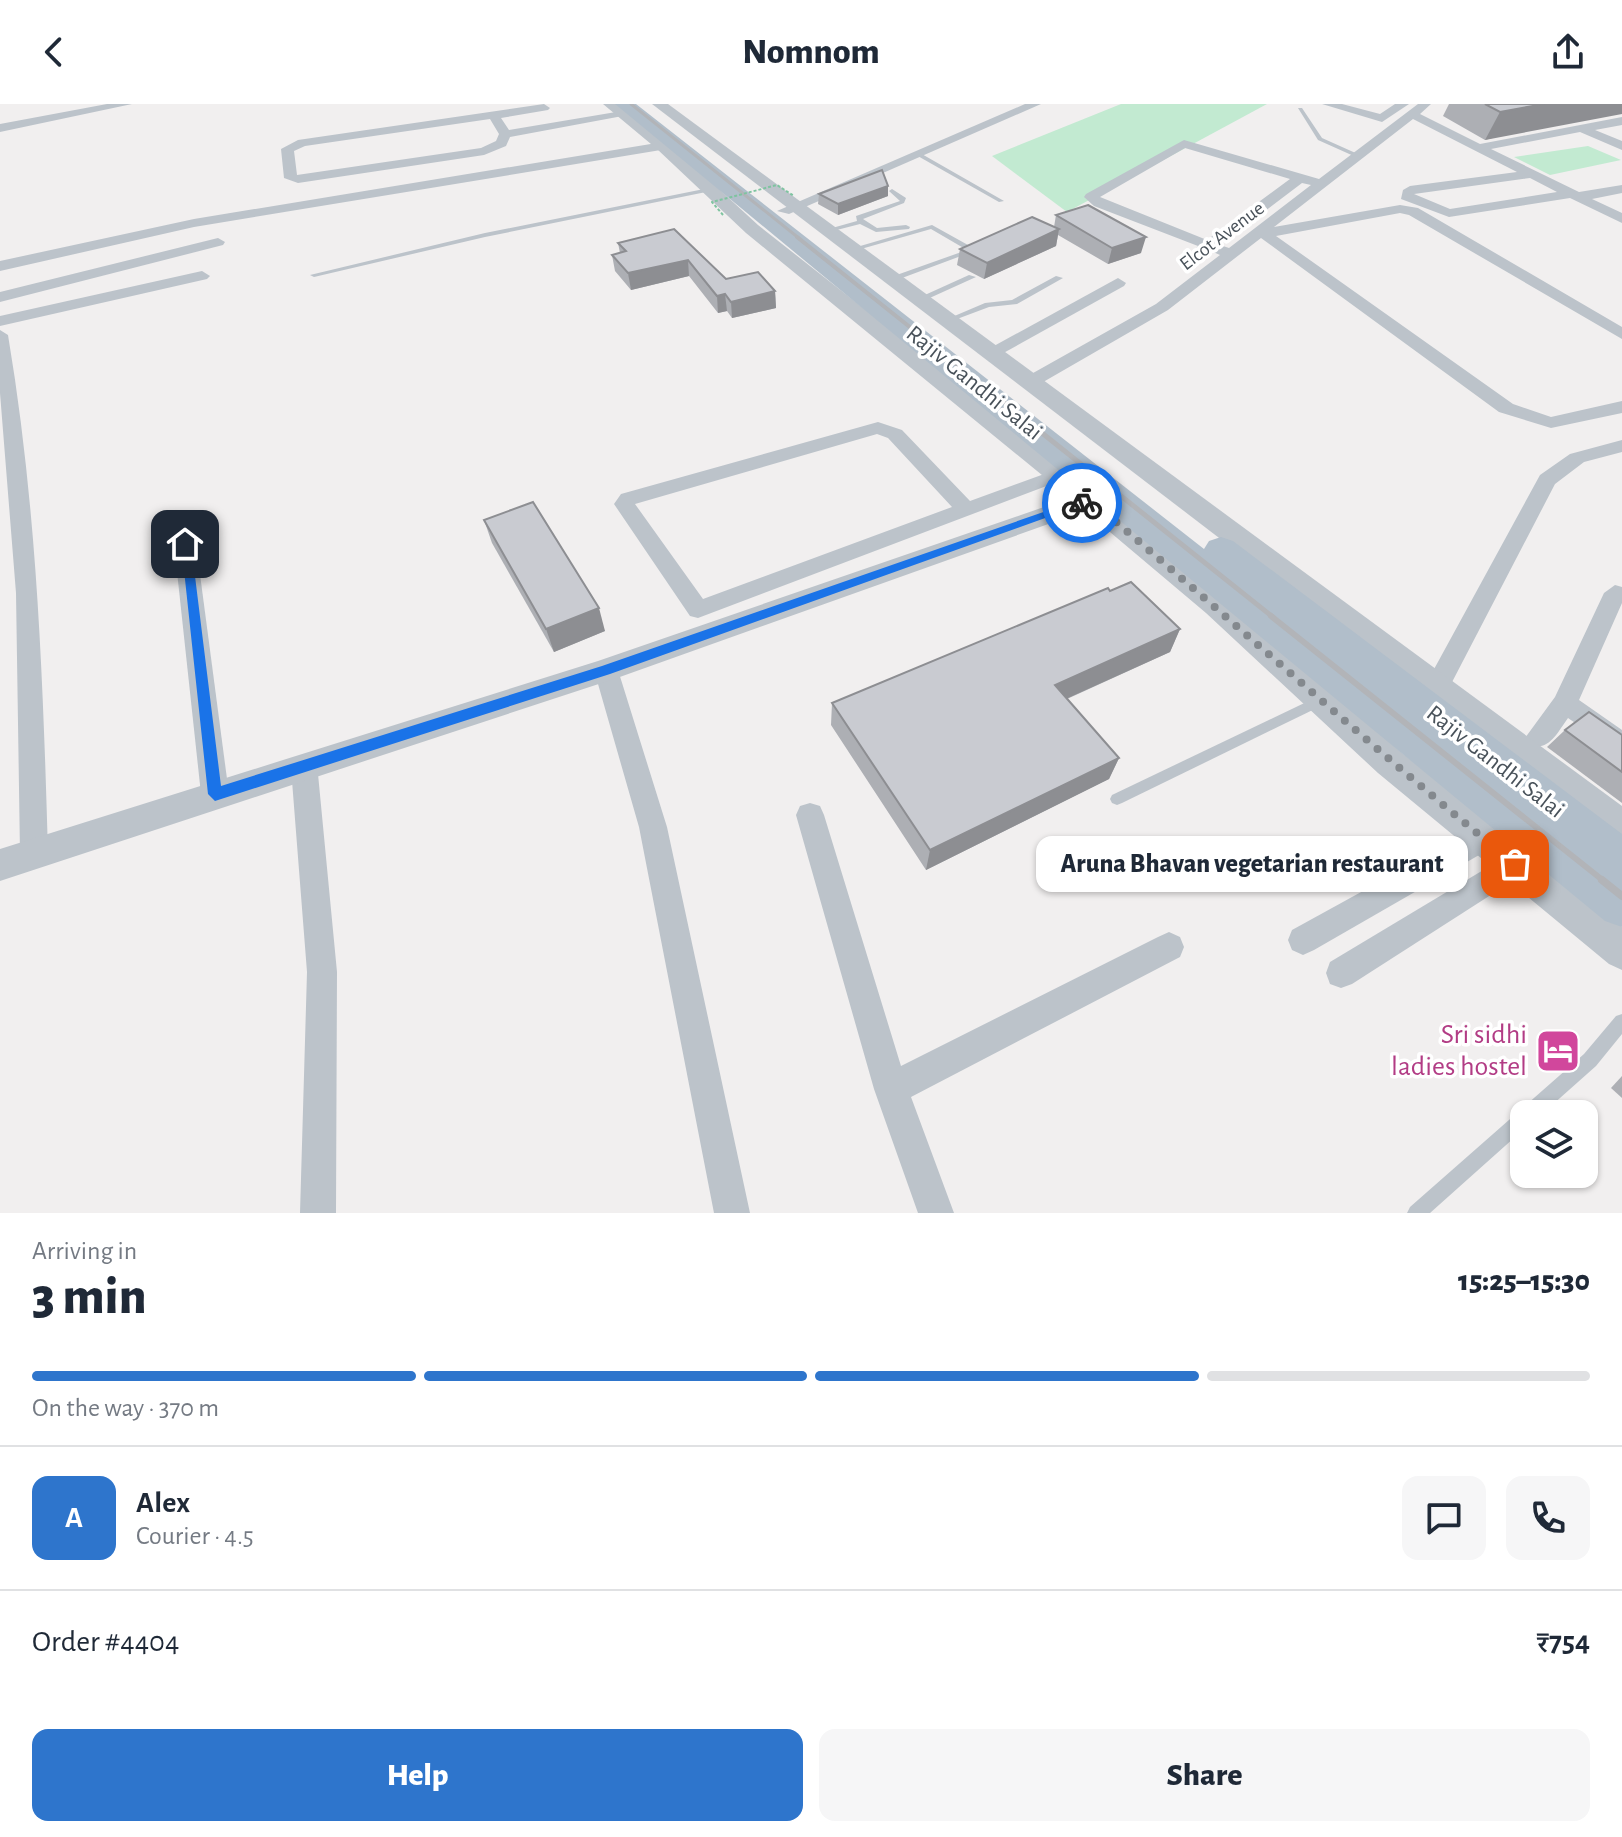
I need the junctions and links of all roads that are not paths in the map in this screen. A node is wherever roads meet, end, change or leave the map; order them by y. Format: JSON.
{"nodes":[{"id":1,"x":67,"y":104,"type":"edge"},
{"id":2,"x":126,"y":104,"type":"edge"},
{"id":3,"x":659,"y":104,"type":"edge"},
{"id":4,"x":1035,"y":104,"type":"edge"},
{"id":5,"x":1328,"y":104,"type":"edge"},
{"id":6,"x":626,"y":107,"type":"edge"},
{"id":7,"x":1414,"y":107,"type":"edge"},
{"id":8,"x":544,"y":108,"type":"dead end"},
{"id":9,"x":1300,"y":109,"type":"dead end"},
{"id":10,"x":494,"y":115,"type":"junction"},
{"id":11,"x":0,"y":117,"type":"edge"},
{"id":12,"x":1622,"y":121,"type":"edge"},
{"id":13,"x":1599,"y":125,"type":"junction"},
{"id":14,"x":0,"y":128,"type":"edge"},
{"id":15,"x":1580,"y":128,"type":"junction"},
{"id":16,"x":505,"y":134,"type":"junction"},
{"id":17,"x":1622,"y":134,"type":"edge"},
{"id":18,"x":1607,"y":140,"type":"junction"},
{"id":19,"x":669,"y":145,"type":"junction"},
{"id":20,"x":1493,"y":145,"type":"junction"},
{"id":21,"x":1622,"y":146,"type":"edge"},
{"id":22,"x":1477,"y":148,"type":"junction"},
{"id":23,"x":918,"y":154,"type":"junction"},
{"id":24,"x":1358,"y":156,"type":"junction"},
{"id":25,"x":1531,"y":174,"type":"junction"},
{"id":26,"x":1300,"y":178,"type":"junction"},
{"id":27,"x":1322,"y":184,"type":"junction"},
{"id":28,"x":1622,"y":189,"type":"edge"},
{"id":29,"x":709,"y":190,"type":"junction"},
{"id":30,"x":892,"y":191,"type":"dead end"},
{"id":31,"x":1574,"y":195,"type":"junction"},
{"id":32,"x":1001,"y":201,"type":"dead end"},
{"id":33,"x":792,"y":204,"type":"junction"},
{"id":34,"x":1622,"y":219,"type":"edge"},
{"id":35,"x":861,"y":222,"type":"junction"},
{"id":36,"x":1282,"y":224,"type":"junction"},
{"id":37,"x":906,"y":227,"type":"dead end"},
{"id":38,"x":218,"y":242,"type":"dead end"},
{"id":39,"x":804,"y":242,"type":"junction"},
{"id":40,"x":1212,"y":247,"type":"junction"},
{"id":41,"x":854,"y":249,"type":"junction"},
{"id":42,"x":1231,"y":254,"type":"junction"},
{"id":43,"x":0,"y":266,"type":"edge"},
{"id":44,"x":314,"y":275,"type":"dead end"},
{"id":45,"x":202,"y":276,"type":"dead end"},
{"id":46,"x":972,"y":277,"type":"dead end"},
{"id":47,"x":1059,"y":278,"type":"dead end"},
{"id":48,"x":894,"y":279,"type":"junction"},
{"id":49,"x":1118,"y":283,"type":"dead end"},
{"id":50,"x":0,"y":297,"type":"edge"},
{"id":51,"x":920,"y":299,"type":"junction"},
{"id":52,"x":0,"y":321,"type":"edge"},
{"id":53,"x":1622,"y":334,"type":"edge"},
{"id":54,"x":0,"y":335,"type":"edge"},
{"id":55,"x":937,"y":335,"type":"junction"},
{"id":56,"x":992,"y":352,"type":"junction"},
{"id":57,"x":1032,"y":381,"type":"junction"},
{"id":58,"x":1622,"y":407,"type":"edge"},
{"id":59,"x":8,"y":425,"type":"edge"},
{"id":60,"x":1622,"y":446,"type":"edge"},
{"id":61,"x":1058,"y":475,"type":"junction"},
{"id":62,"x":1090,"y":500,"type":"junction"},
{"id":63,"x":966,"y":509,"type":"junction"},
{"id":64,"x":185,"y":544,"type":"dead end"},
{"id":65,"x":1162,"y":547,"type":"junction"},
{"id":66,"x":1615,"y":593,"type":"dead end"},
{"id":67,"x":1280,"y":612,"type":"junction"},
{"id":68,"x":706,"y":621,"type":"junction"},
{"id":69,"x":606,"y":670,"type":"junction"},
{"id":70,"x":1432,"y":698,"type":"junction"},
{"id":71,"x":1319,"y":701,"type":"junction"},
{"id":72,"x":1565,"y":703,"type":"junction"},
{"id":73,"x":1538,"y":738,"type":"dead end"},
{"id":74,"x":1622,"y":744,"type":"edge"},
{"id":75,"x":318,"y":761,"type":"junction"},
{"id":76,"x":215,"y":794,"type":"junction"},
{"id":77,"x":1117,"y":799,"type":"dead end"},
{"id":78,"x":810,"y":815,"type":"dead end"},
{"id":79,"x":1622,"y":826,"type":"edge"},
{"id":80,"x":1483,"y":838,"type":"junction"},
{"id":81,"x":34,"y":853,"type":"junction"},
{"id":82,"x":1622,"y":861,"type":"edge"},
{"id":83,"x":1515,"y":864,"type":"junction"},
{"id":84,"x":0,"y":865,"type":"edge"},
{"id":85,"x":1622,"y":905,"type":"edge"},
{"id":86,"x":1303,"y":940,"type":"dead end"},
{"id":87,"x":1169,"y":947,"type":"dead end"},
{"id":88,"x":1622,"y":951,"type":"edge"},
{"id":89,"x":1341,"y":973,"type":"dead end"},
{"id":90,"x":1622,"y":1022,"type":"edge"},
{"id":91,"x":891,"y":1089,"type":"junction"},
{"id":92,"x":1545,"y":1100,"type":"edge"},
{"id":93,"x":1510,"y":1130,"type":"edge"},
{"id":94,"x":318,"y":1213,"type":"edge"},
{"id":95,"x":732,"y":1213,"type":"edge"},
{"id":96,"x":936,"y":1213,"type":"edge"},
{"id":97,"x":1416,"y":1213,"type":"edge"}],
"edges":[{"from":1,"to":11,"type":"street"},
{"from":2,"to":14,"type":"street"},
{"from":3,"to":33,"type":"street"},
{"from":4,"to":23,"type":"street"},
{"from":5,"to":7,"type":"street"},
{"from":6,"to":16,"type":"street"},
{"from":6,"to":19,"type":"main road","name":"Rajiv Gandhi Salai"},
{"from":6,"to":33,"type":"main road","name":"Rajiv Gandhi Salai"},
{"from":7,"to":22,"type":"street"},
{"from":7,"to":24,"type":"street","name":"Elcot Avenue"},
{"from":8,"to":10,"type":"street"},
{"from":9,"to":24,"type":"lane"},
{"from":10,"to":16,"type":"street"},
{"from":10,"to":16,"type":"street"},
{"from":12,"to":13,"type":"street"},
{"from":13,"to":15,"type":"street"},
{"from":13,"to":17,"type":"street"},
{"from":15,"to":18,"type":"street"},
{"from":15,"to":20,"type":"street"},
{"from":18,"to":20,"type":"street"},
{"from":18,"to":21,"type":"street"},
{"from":19,"to":29,"type":"street"},
{"from":19,"to":39,"type":"main road","name":"Rajiv Gandhi Salai"},
{"from":19,"to":43,"type":"street"},
{"from":20,"to":22,"type":"street"},
{"from":22,"to":25,"type":"street"},
{"from":23,"to":32,"type":"lane"},
{"from":23,"to":33,"type":"street"},
{"from":24,"to":27,"type":"street","name":"Elcot Avenue"},
{"from":25,"to":31,"type":"street"},
{"from":25,"to":31,"type":"street"},
{"from":26,"to":27,"type":"street"},
{"from":26,"to":40,"type":"street"},
{"from":26,"to":40,"type":"street"},
{"from":27,"to":36,"type":"street","name":"Elcot Avenue"},
{"from":28,"to":31,"type":"street"},
{"from":29,"to":39,"type":"street"},
{"from":29,"to":44,"type":"lane"},
{"from":30,"to":35,"type":"lane"},
{"from":31,"to":34,"type":"street"},
{"from":33,"to":39,"type":"street"},
{"from":33,"to":55,"type":"main road","name":"Rajiv Gandhi Salai"},
{"from":35,"to":37,"type":"lane"},
{"from":35,"to":39,"type":"lane"},
{"from":36,"to":42,"type":"street","name":"Elcot Avenue"},
{"from":36,"to":53,"type":"street"},
{"from":36,"to":58,"type":"street"},
{"from":38,"to":50,"type":"street"},
{"from":39,"to":41,"type":"street"},
{"from":39,"to":55,"type":"main road","name":"Rajiv Gandhi Salai"},
{"from":39,"to":61,"type":"street"},
{"from":40,"to":42,"type":"street"},
{"from":41,"to":48,"type":"street"},
{"from":41,"to":48,"type":"lane"},
{"from":42,"to":57,"type":"street","name":"Elcot Avenue"},
{"from":45,"to":52,"type":"street"},
{"from":46,"to":51,"type":"lane"},
{"from":47,"to":55,"type":"lane"},
{"from":48,"to":51,"type":"street"},
{"from":49,"to":56,"type":"street"},
{"from":51,"to":55,"type":"street"},
{"from":54,"to":59,"type":"street"},
{"from":55,"to":56,"type":"street"},
{"from":55,"to":65,"type":"main road","name":"Rajiv Gandhi Salai"},
{"from":55,"to":67,"type":"main road","name":"Rajiv Gandhi Salai"},
{"from":56,"to":57,"type":"street"},
{"from":57,"to":70,"type":"street"},
{"from":59,"to":81,"type":"street"},
{"from":60,"to":70,"type":"street"},
{"from":61,"to":62,"type":"street"},
{"from":61,"to":63,"type":"street"},
{"from":62,"to":65,"type":"street"},
{"from":62,"to":68,"type":"street"},
{"from":63,"to":68,"type":"street"},
{"from":63,"to":68,"type":"street"},
{"from":64,"to":76,"type":"street"},
{"from":65,"to":67,"type":"main road","name":"Rajiv Gandhi Salai"},
{"from":65,"to":71,"type":"street"},
{"from":66,"to":72,"type":"street"},
{"from":67,"to":70,"type":"main road","name":"Rajiv Gandhi Salai"},
{"from":67,"to":85,"type":"main road","name":"Rajiv Gandhi Salai"},
{"from":68,"to":69,"type":"street"},
{"from":69,"to":75,"type":"street"},
{"from":69,"to":95,"type":"street"},
{"from":70,"to":79,"type":"street"},
{"from":70,"to":82,"type":"main road","name":"Rajiv Gandhi Salai"},
{"from":71,"to":77,"type":"lane"},
{"from":71,"to":80,"type":"street"},
{"from":72,"to":73,"type":"street"},
{"from":72,"to":74,"type":"street"},
{"from":75,"to":76,"type":"street"},
{"from":75,"to":94,"type":"street"},
{"from":76,"to":81,"type":"street"},
{"from":78,"to":91,"type":"street"},
{"from":80,"to":83,"type":"street"},
{"from":80,"to":86,"type":"street"},
{"from":81,"to":84,"type":"street"},
{"from":83,"to":88,"type":"street"},
{"from":83,"to":89,"type":"street"},
{"from":87,"to":91,"type":"street"},
{"from":90,"to":92,"type":"lane"},
{"from":91,"to":96,"type":"street"},
{"from":93,"to":97,"type":"lane"}]}
